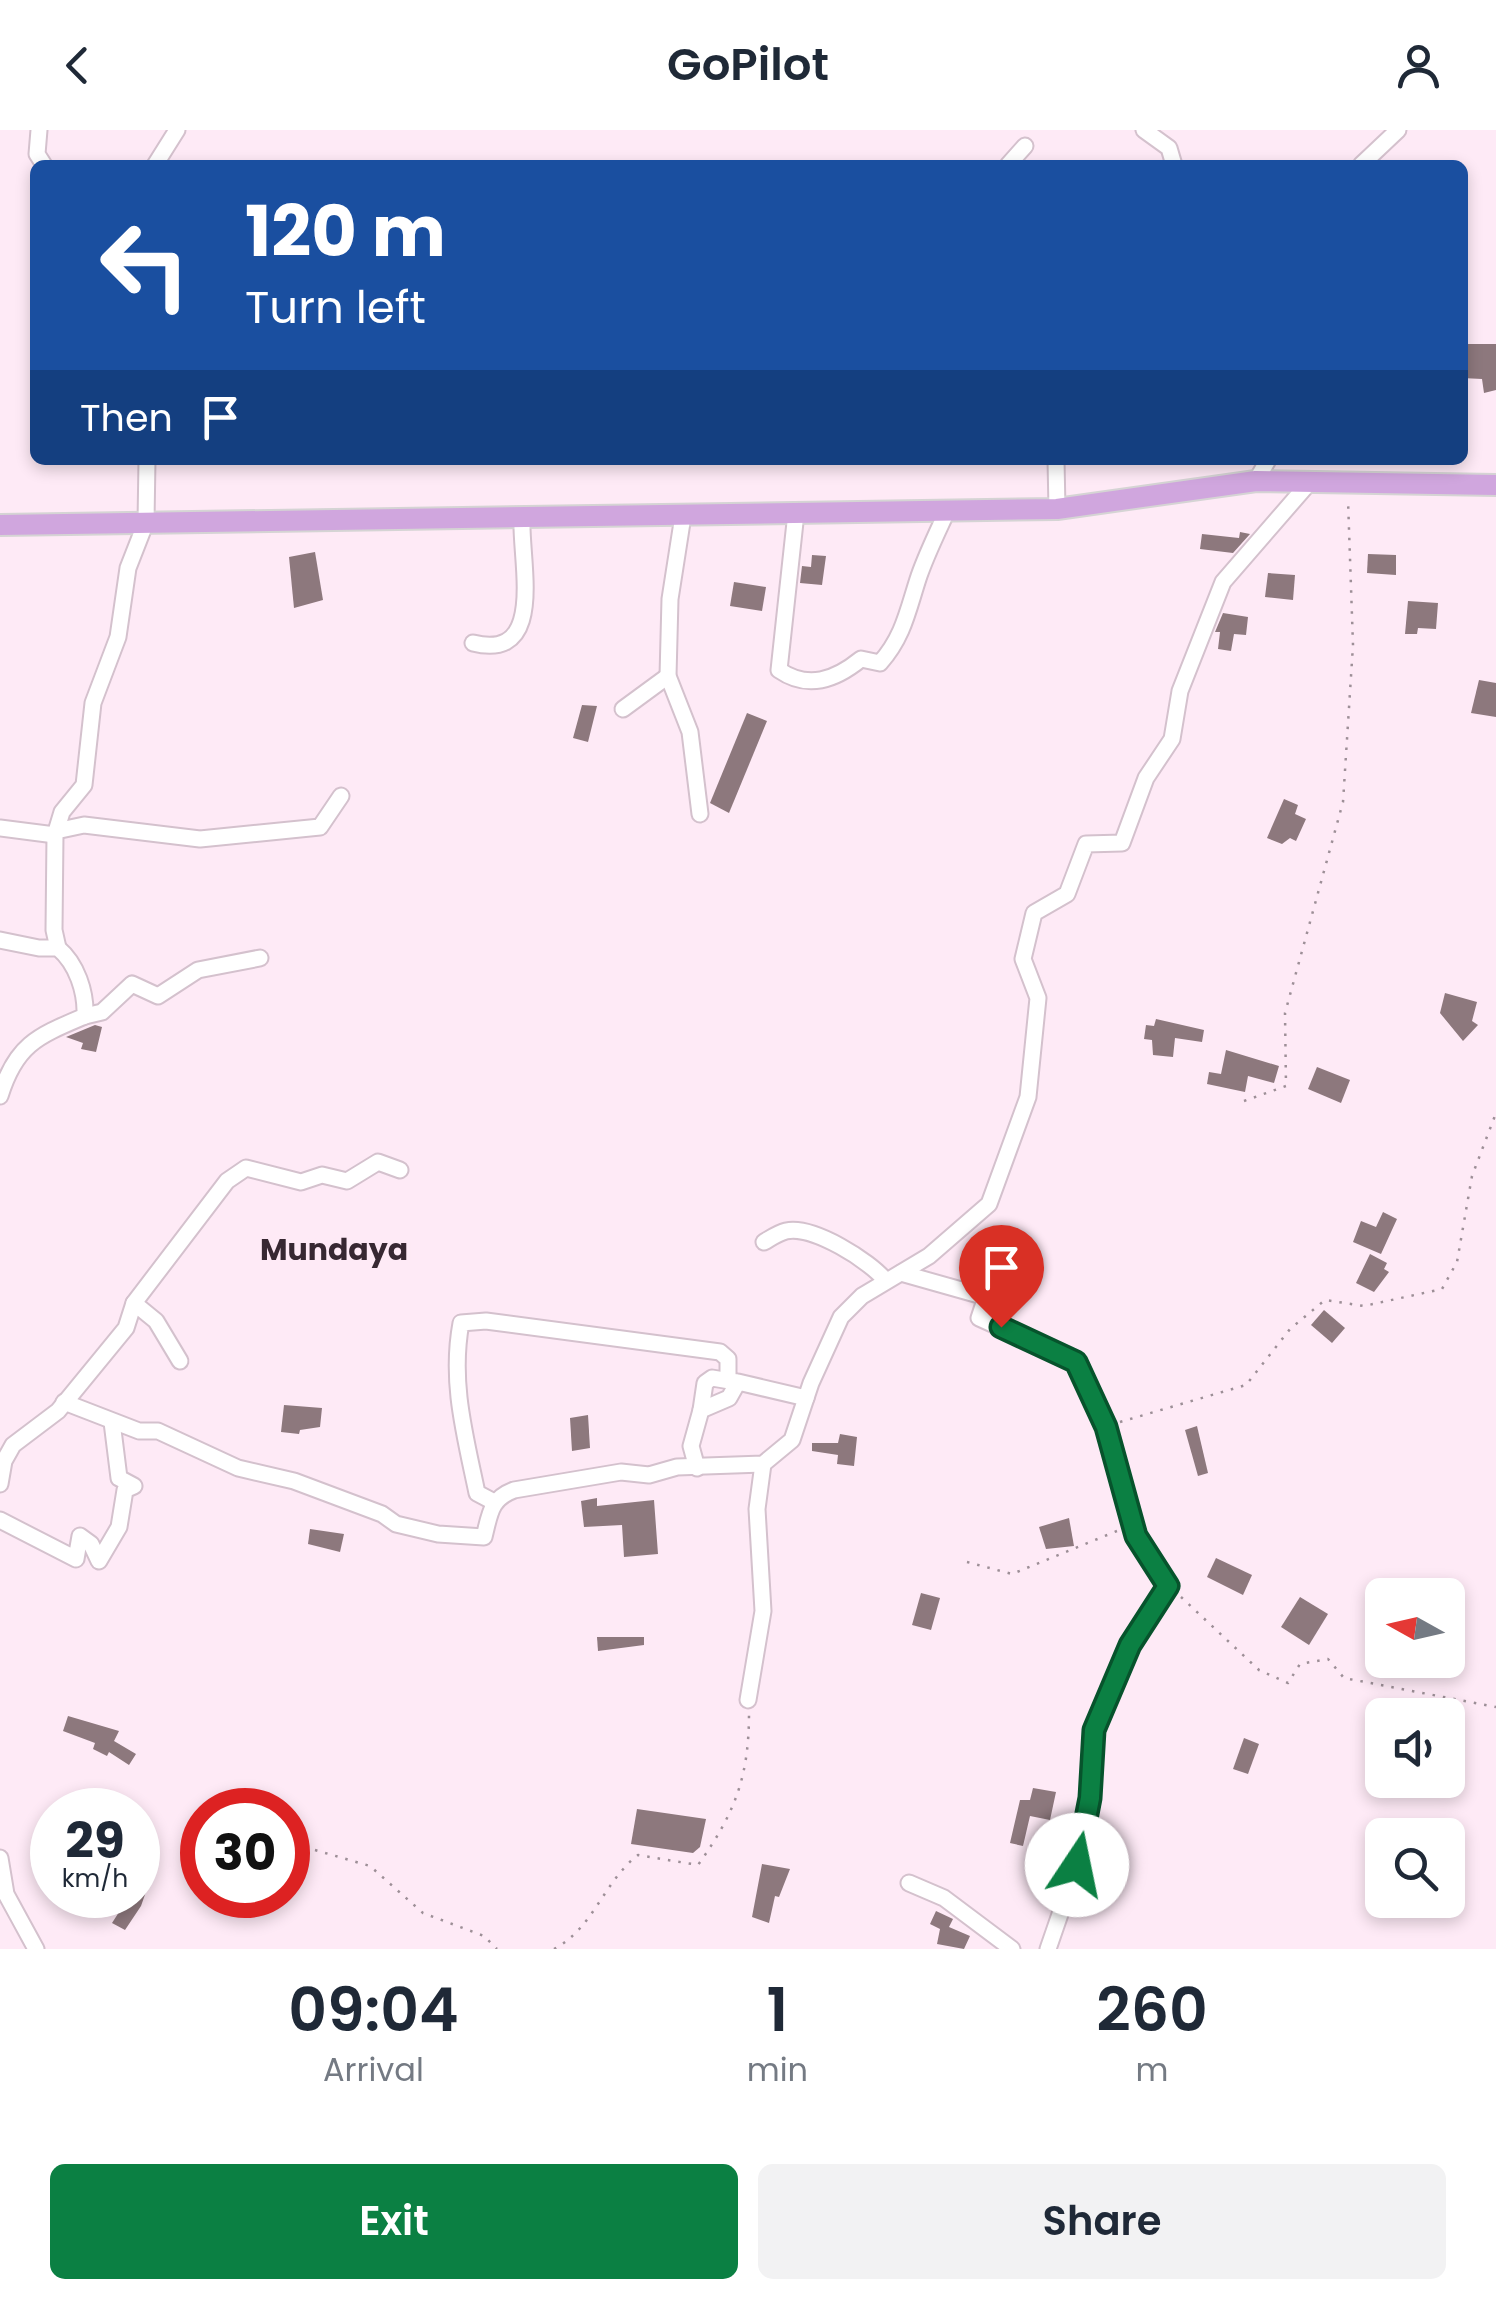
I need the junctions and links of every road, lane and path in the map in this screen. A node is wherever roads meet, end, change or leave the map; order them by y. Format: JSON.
{"nodes":[{"id":1,"x":40,"y":130,"type":"edge"},
{"id":2,"x":177,"y":130,"type":"edge"},
{"id":3,"x":1144,"y":130,"type":"edge"},
{"id":4,"x":1398,"y":130,"type":"edge"},
{"id":5,"x":1026,"y":146,"type":"dead end"},
{"id":6,"x":41,"y":160,"type":"edge"},
{"id":7,"x":158,"y":160,"type":"edge"},
{"id":8,"x":1013,"y":160,"type":"edge"},
{"id":9,"x":1173,"y":160,"type":"edge"},
{"id":10,"x":1366,"y":160,"type":"edge"},
{"id":11,"x":148,"y":465,"type":"edge"},
{"id":12,"x":1056,"y":465,"type":"edge"},
{"id":13,"x":1265,"y":465,"type":"edge"},
{"id":14,"x":1256,"y":481,"type":"junction"},
{"id":15,"x":1308,"y":484,"type":"junction"},
{"id":16,"x":1348,"y":484,"type":"junction"},
{"id":17,"x":1496,"y":485,"type":"edge"},
{"id":18,"x":948,"y":509,"type":"junction"},
{"id":19,"x":1057,"y":509,"type":"junction"},
{"id":20,"x":796,"y":513,"type":"junction"},
{"id":21,"x":683,"y":516,"type":"junction"},
{"id":22,"x":522,"y":519,"type":"junction"},
{"id":23,"x":146,"y":522,"type":"junction"},
{"id":24,"x":0,"y":525,"type":"edge"},
{"id":25,"x":473,"y":642,"type":"dead end"},
{"id":26,"x":668,"y":676,"type":"junction"},
{"id":27,"x":623,"y":709,"type":"dead end"},
{"id":28,"x":341,"y":796,"type":"dead end"},
{"id":29,"x":700,"y":814,"type":"dead end"},
{"id":30,"x":0,"y":828,"type":"edge"},
{"id":31,"x":56,"y":833,"type":"junction"},
{"id":32,"x":0,"y":940,"type":"edge"},
{"id":33,"x":58,"y":948,"type":"junction"},
{"id":34,"x":260,"y":958,"type":"dead end"},
{"id":35,"x":85,"y":1016,"type":"junction"},
{"id":36,"x":0,"y":1096,"type":"edge"},
{"id":37,"x":1244,"y":1101,"type":"dead end"},
{"id":38,"x":1496,"y":1112,"type":"edge"},
{"id":39,"x":400,"y":1170,"type":"dead end"},
{"id":40,"x":764,"y":1242,"type":"dead end"},
{"id":41,"x":894,"y":1277,"type":"junction"},
{"id":42,"x":134,"y":1304,"type":"junction"},
{"id":43,"x":180,"y":1362,"type":"dead end"},
{"id":44,"x":733,"y":1380,"type":"junction"},
{"id":45,"x":806,"y":1398,"type":"junction"},
{"id":46,"x":64,"y":1402,"type":"junction"},
{"id":47,"x":702,"y":1410,"type":"junction"},
{"id":48,"x":112,"y":1422,"type":"junction"},
{"id":49,"x":1106,"y":1427,"type":"junction"},
{"id":50,"x":763,"y":1464,"type":"junction"},
{"id":51,"x":697,"y":1468,"type":"junction"},
{"id":52,"x":0,"y":1484,"type":"edge"},
{"id":53,"x":494,"y":1502,"type":"junction"},
{"id":54,"x":0,"y":1520,"type":"edge"},
{"id":55,"x":1133,"y":1526,"type":"junction"},
{"id":56,"x":967,"y":1562,"type":"dead end"},
{"id":57,"x":1168,"y":1586,"type":"junction"},
{"id":58,"x":748,"y":1700,"type":"joint"},
{"id":59,"x":1496,"y":1706,"type":"edge"},
{"id":60,"x":315,"y":1850,"type":"dead end"},
{"id":61,"x":0,"y":1858,"type":"edge"},
{"id":62,"x":909,"y":1884,"type":"dead end"},
{"id":63,"x":36,"y":1949,"type":"edge"},
{"id":64,"x":496,"y":1949,"type":"edge"},
{"id":65,"x":554,"y":1949,"type":"edge"},
{"id":66,"x":1012,"y":1949,"type":"edge"},
{"id":67,"x":1048,"y":1949,"type":"edge"}],
"edges":[{"from":1,"to":6,"type":"street"},
{"from":2,"to":7,"type":"street"},
{"from":3,"to":9,"type":"street"},
{"from":4,"to":10,"type":"street"},
{"from":5,"to":8,"type":"street"},
{"from":11,"to":23,"type":"street"},
{"from":12,"to":19,"type":"street"},
{"from":13,"to":14,"type":"street"},
{"from":14,"to":15,"type":"main road"},
{"from":14,"to":19,"type":"main road"},
{"from":15,"to":16,"type":"main road"},
{"from":15,"to":41,"type":"street"},
{"from":16,"to":17,"type":"main road"},
{"from":16,"to":37,"type":"path"},
{"from":18,"to":19,"type":"main road"},
{"from":18,"to":20,"type":"main road"},
{"from":18,"to":20,"type":"street"},
{"from":20,"to":21,"type":"main road"},
{"from":21,"to":22,"type":"main road"},
{"from":21,"to":26,"type":"street"},
{"from":22,"to":23,"type":"main road"},
{"from":22,"to":25,"type":"street"},
{"from":23,"to":24,"type":"main road"},
{"from":23,"to":31,"type":"street"},
{"from":26,"to":27,"type":"street"},
{"from":26,"to":29,"type":"street"},
{"from":28,"to":31,"type":"street"},
{"from":30,"to":31,"type":"street"},
{"from":31,"to":33,"type":"street"},
{"from":32,"to":33,"type":"street"},
{"from":33,"to":35,"type":"street"},
{"from":34,"to":35,"type":"street"},
{"from":35,"to":36,"type":"street"},
{"from":38,"to":49,"type":"path"},
{"from":39,"to":42,"type":"street"},
{"from":40,"to":41,"type":"street"},
{"from":41,"to":45,"type":"street"},
{"from":41,"to":49,"type":"street"},
{"from":42,"to":43,"type":"street"},
{"from":42,"to":46,"type":"street"},
{"from":44,"to":45,"type":"street"},
{"from":44,"to":47,"type":"street"},
{"from":44,"to":47,"type":"street"},
{"from":44,"to":53,"type":"street"},
{"from":45,"to":50,"type":"street"},
{"from":46,"to":48,"type":"street"},
{"from":46,"to":52,"type":"street"},
{"from":47,"to":51,"type":"street"},
{"from":48,"to":53,"type":"street"},
{"from":48,"to":54,"type":"street"},
{"from":49,"to":55,"type":"street"},
{"from":50,"to":51,"type":"street"},
{"from":50,"to":58,"type":"street"},
{"from":51,"to":53,"type":"street"},
{"from":55,"to":56,"type":"path"},
{"from":55,"to":57,"type":"street"},
{"from":57,"to":59,"type":"path"},
{"from":57,"to":67,"type":"street"},
{"from":58,"to":65,"type":"path"},
{"from":60,"to":64,"type":"path"},
{"from":61,"to":63,"type":"street"},
{"from":62,"to":66,"type":"street"}]}
